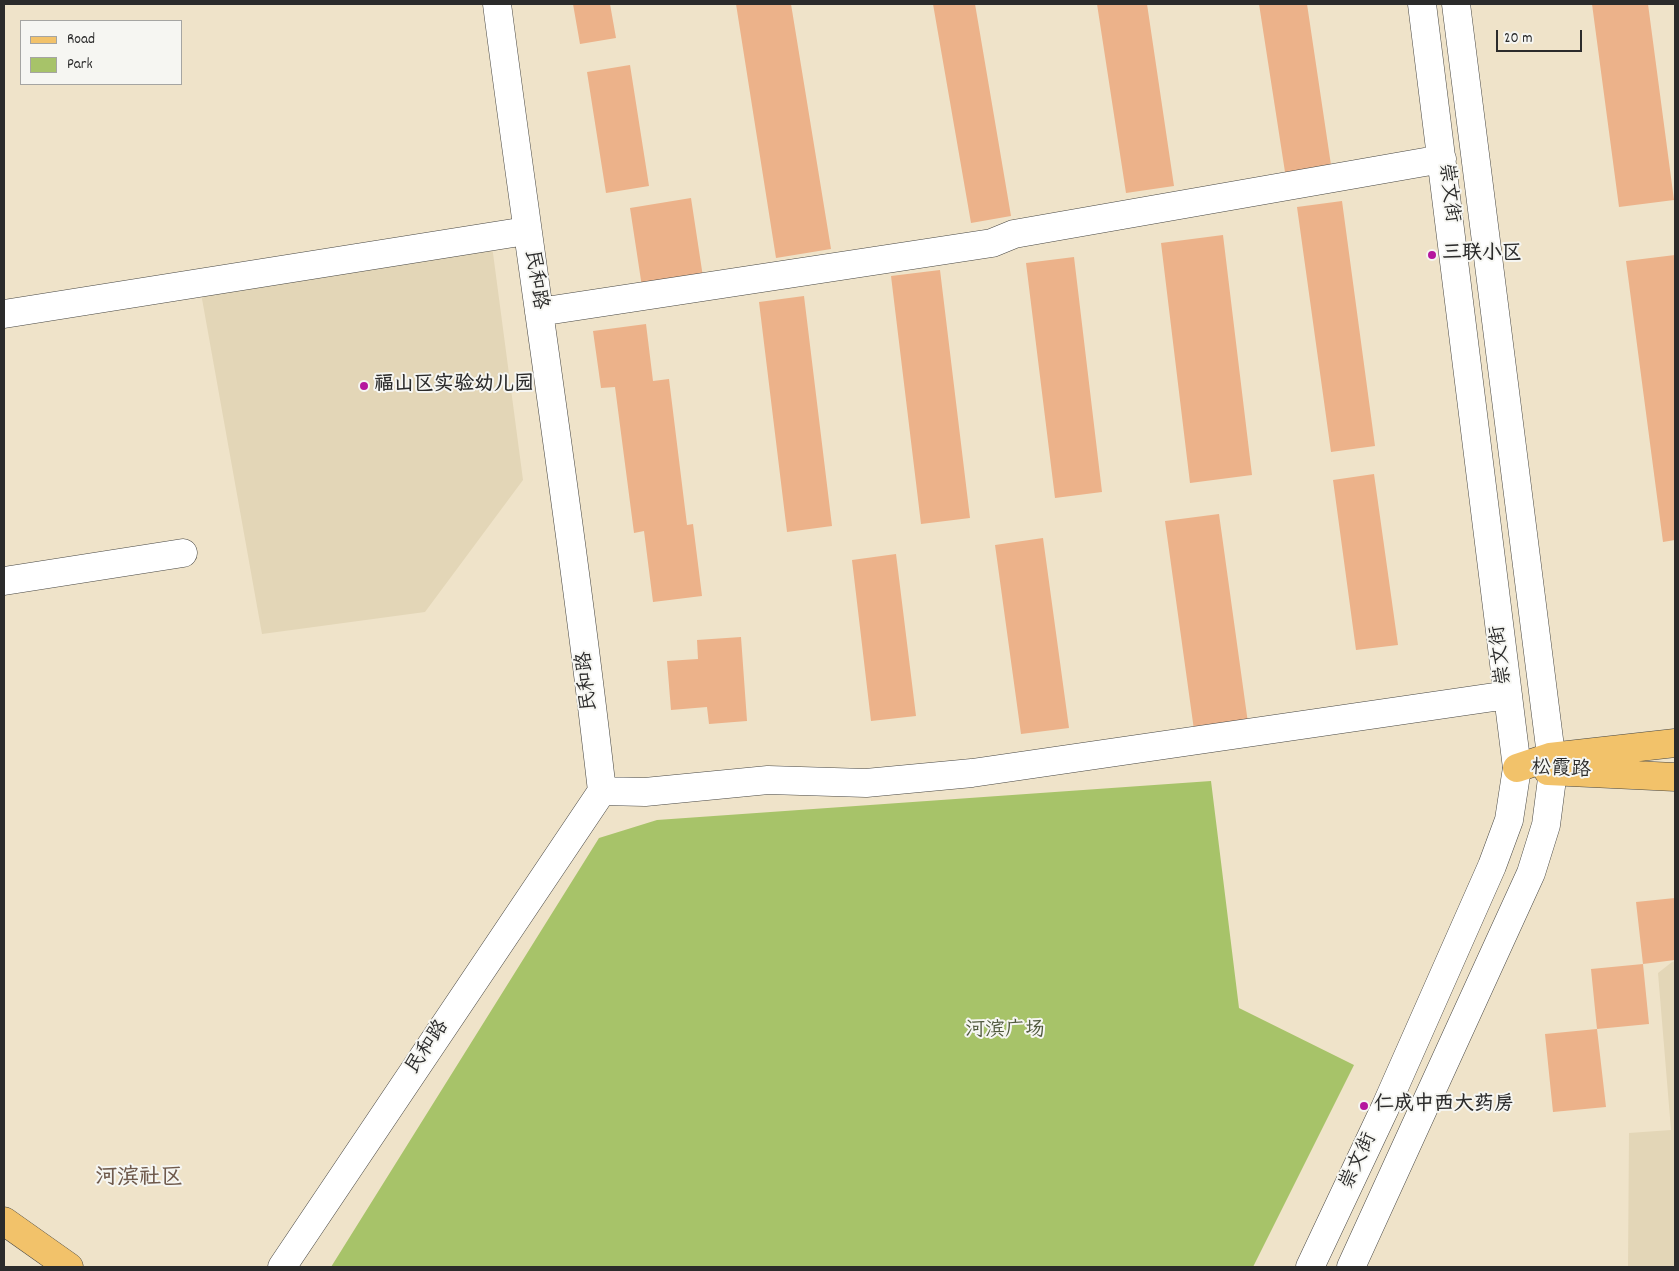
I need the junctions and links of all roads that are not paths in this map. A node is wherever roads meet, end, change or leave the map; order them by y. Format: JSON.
{"nodes":[{"id":1,"x":496,"y":4,"type":"edge"},
{"id":2,"x":1422,"y":4,"type":"edge"},
{"id":3,"x":1456,"y":4,"type":"edge"},
{"id":4,"x":1442,"y":159,"type":"junction"},
{"id":5,"x":526,"y":231,"type":"junction"},
{"id":6,"x":539,"y":312,"type":"junction"},
{"id":7,"x":4,"y":314,"type":"edge"},
{"id":8,"x":183,"y":553,"type":"dead end"},
{"id":9,"x":4,"y":582,"type":"edge"},
{"id":10,"x":1508,"y":695,"type":"junction"},
{"id":11,"x":1675,"y":743,"type":"edge"},
{"id":12,"x":1552,"y":764,"type":"junction"},
{"id":13,"x":1517,"y":768,"type":"junction"},
{"id":14,"x":1675,"y":777,"type":"edge"},
{"id":15,"x":602,"y":791,"type":"junction"},
{"id":16,"x":4,"y":1221,"type":"edge"},
{"id":17,"x":69,"y":1267,"type":"edge"},
{"id":18,"x":282,"y":1267,"type":"edge"},
{"id":19,"x":1310,"y":1267,"type":"edge"},
{"id":20,"x":1351,"y":1267,"type":"edge"}],
"edges":[{"from":1,"to":5,"type":"street","name":"民和路"},
{"from":2,"to":4,"type":"street","name":"崇文街"},
{"from":3,"to":12,"type":"street","name":"崇文街"},
{"from":4,"to":6,"type":"street"},
{"from":4,"to":10,"type":"street","name":"崇文街"},
{"from":5,"to":6,"type":"street","name":"民和路"},
{"from":5,"to":7,"type":"street"},
{"from":6,"to":15,"type":"street","name":"民和路"},
{"from":8,"to":9,"type":"street"},
{"from":10,"to":13,"type":"street","name":"崇文街"},
{"from":10,"to":15,"type":"street"},
{"from":11,"to":12,"type":"main road","name":"松霞路"},
{"from":12,"to":13,"type":"main road","name":"松霞路"},
{"from":12,"to":14,"type":"main road","name":"松霞路"},
{"from":12,"to":20,"type":"street","name":"崇文街"},
{"from":13,"to":19,"type":"street","name":"崇文街"},
{"from":15,"to":18,"type":"street","name":"民和路"},
{"from":16,"to":17,"type":"main road"}]}
